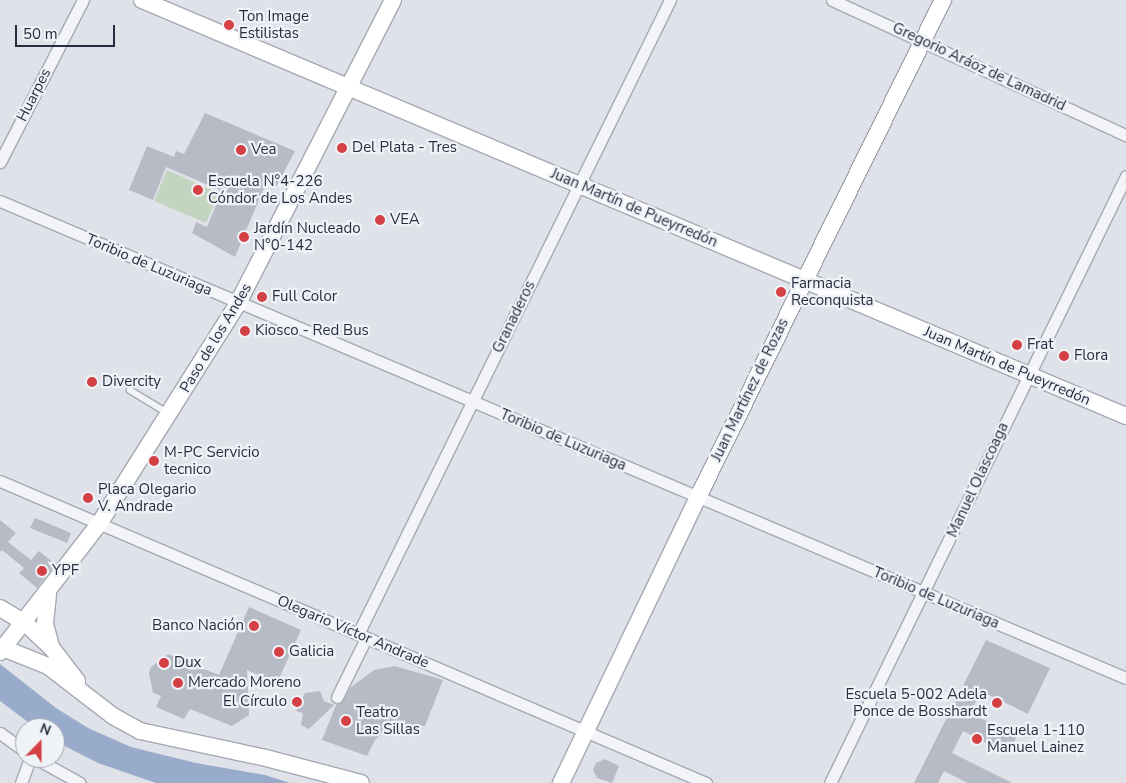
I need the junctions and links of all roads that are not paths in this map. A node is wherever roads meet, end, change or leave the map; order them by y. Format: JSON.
{"nodes":[{"id":1,"x":82,"y":0,"type":"edge"},
{"id":2,"x":142,"y":0,"type":"edge"},
{"id":3,"x":393,"y":0,"type":"edge"},
{"id":4,"x":670,"y":0,"type":"edge"},
{"id":5,"x":832,"y":0,"type":"edge"},
{"id":6,"x":943,"y":0,"type":"edge"},
{"id":7,"x":923,"y":42,"type":"junction"},
{"id":8,"x":348,"y":87,"type":"junction"},
{"id":9,"x":1126,"y":135,"type":"edge"},
{"id":10,"x":0,"y":162,"type":"edge"},
{"id":11,"x":1126,"y":176,"type":"edge"},
{"id":12,"x":580,"y":185,"type":"junction"},
{"id":13,"x":0,"y":201,"type":"edge"},
{"id":14,"x":804,"y":280,"type":"junction"},
{"id":15,"x":238,"y":303,"type":"junction"},
{"id":16,"x":1027,"y":374,"type":"junction"},
{"id":17,"x":130,"y":390,"type":"dead end"},
{"id":18,"x":472,"y":402,"type":"junction"},
{"id":19,"x":170,"y":414,"type":"junction"},
{"id":20,"x":1126,"y":416,"type":"edge"},
{"id":21,"x":0,"y":481,"type":"edge"},
{"id":22,"x":698,"y":497,"type":"junction"},
{"id":23,"x":99,"y":524,"type":"junction"},
{"id":24,"x":49,"y":592,"type":"junction"},
{"id":25,"x":925,"y":593,"type":"junction"},
{"id":26,"x":0,"y":608,"type":"edge"},
{"id":27,"x":25,"y":623,"type":"junction"},
{"id":28,"x":362,"y":636,"type":"junction"},
{"id":29,"x":51,"y":647,"type":"junction"},
{"id":30,"x":2,"y":650,"type":"edge"},
{"id":31,"x":1126,"y":678,"type":"edge"},
{"id":32,"x":87,"y":694,"type":"junction"},
{"id":33,"x":337,"y":697,"type":"dead end"},
{"id":34,"x":585,"y":731,"type":"junction"},
{"id":35,"x":0,"y":733,"type":"edge"},
{"id":36,"x":15,"y":744,"type":"edge"},
{"id":37,"x":26,"y":768,"type":"edge"},
{"id":38,"x":53,"y":768,"type":"edge"},
{"id":39,"x":21,"y":783,"type":"edge"},
{"id":40,"x":80,"y":783,"type":"edge"},
{"id":41,"x":361,"y":783,"type":"edge"},
{"id":42,"x":561,"y":783,"type":"edge"},
{"id":43,"x":706,"y":783,"type":"edge"},
{"id":44,"x":830,"y":783,"type":"edge"}],
"edges":[{"from":1,"to":10,"type":"street","name":"Huarpes"},
{"from":2,"to":8,"type":"street","name":"Juan Martín de Pueyrredón"},
{"from":3,"to":8,"type":"street","name":"Paso de los Andes"},
{"from":4,"to":12,"type":"street","name":"Granaderos"},
{"from":5,"to":7,"type":"street","name":"Gregorio Aráoz de Lamadrid"},
{"from":6,"to":7,"type":"street","name":"Juan Martínez de Rozas"},
{"from":7,"to":9,"type":"street","name":"Gregorio Aráoz de Lamadrid"},
{"from":7,"to":14,"type":"street","name":"Juan Martínez de Rozas"},
{"from":8,"to":12,"type":"street","name":"Juan Martín de Pueyrredón"},
{"from":8,"to":15,"type":"street","name":"Paso de los Andes"},
{"from":11,"to":16,"type":"street","name":"Manuel Olascoaga"},
{"from":12,"to":14,"type":"street","name":"Juan Martín de Pueyrredón"},
{"from":12,"to":18,"type":"street","name":"Granaderos"},
{"from":13,"to":15,"type":"street","name":"Toribio de Luzuriaga"},
{"from":14,"to":16,"type":"street","name":"Juan Martín de Pueyrredón"},
{"from":14,"to":22,"type":"street","name":"Juan Martínez de Rozas"},
{"from":15,"to":18,"type":"street","name":"Toribio de Luzuriaga"},
{"from":15,"to":19,"type":"street","name":"Paso de los Andes"},
{"from":16,"to":20,"type":"street","name":"Juan Martín de Pueyrredón"},
{"from":16,"to":25,"type":"street","name":"Manuel Olascoaga"},
{"from":17,"to":19,"type":"lane"},
{"from":18,"to":22,"type":"street","name":"Toribio de Luzuriaga"},
{"from":18,"to":28,"type":"street","name":"Granaderos"},
{"from":19,"to":23,"type":"street","name":"Paso de los Andes"},
{"from":21,"to":23,"type":"street","name":"Olegario Víctor Andrade"},
{"from":22,"to":25,"type":"street","name":"Toribio de Luzuriaga"},
{"from":22,"to":34,"type":"street","name":"Juan Martínez de Rozas"},
{"from":23,"to":24,"type":"street","name":"Paso de los Andes"},
{"from":23,"to":28,"type":"street","name":"Olegario Víctor Andrade"},
{"from":24,"to":27,"type":"street","name":"Paso de los Andes"},
{"from":24,"to":29,"type":"street"},
{"from":25,"to":31,"type":"street","name":"Toribio de Luzuriaga"},
{"from":25,"to":44,"type":"street","name":"Manuel Olascoaga"},
{"from":26,"to":27,"type":"street"},
{"from":27,"to":29,"type":"street"},
{"from":27,"to":30,"type":"street","name":"Paso de los Andes"},
{"from":28,"to":33,"type":"street","name":"Granaderos"},
{"from":28,"to":34,"type":"street","name":"Olegario Víctor Andrade"},
{"from":29,"to":32,"type":"street"},
{"from":30,"to":32,"type":"street"},
{"from":32,"to":41,"type":"street"},
{"from":34,"to":42,"type":"street","name":"Juan Martínez de Rozas"},
{"from":34,"to":43,"type":"street","name":"Olegario Víctor Andrade"},
{"from":35,"to":36,"type":"street"},
{"from":37,"to":39,"type":"street"},
{"from":38,"to":40,"type":"street"}]}
